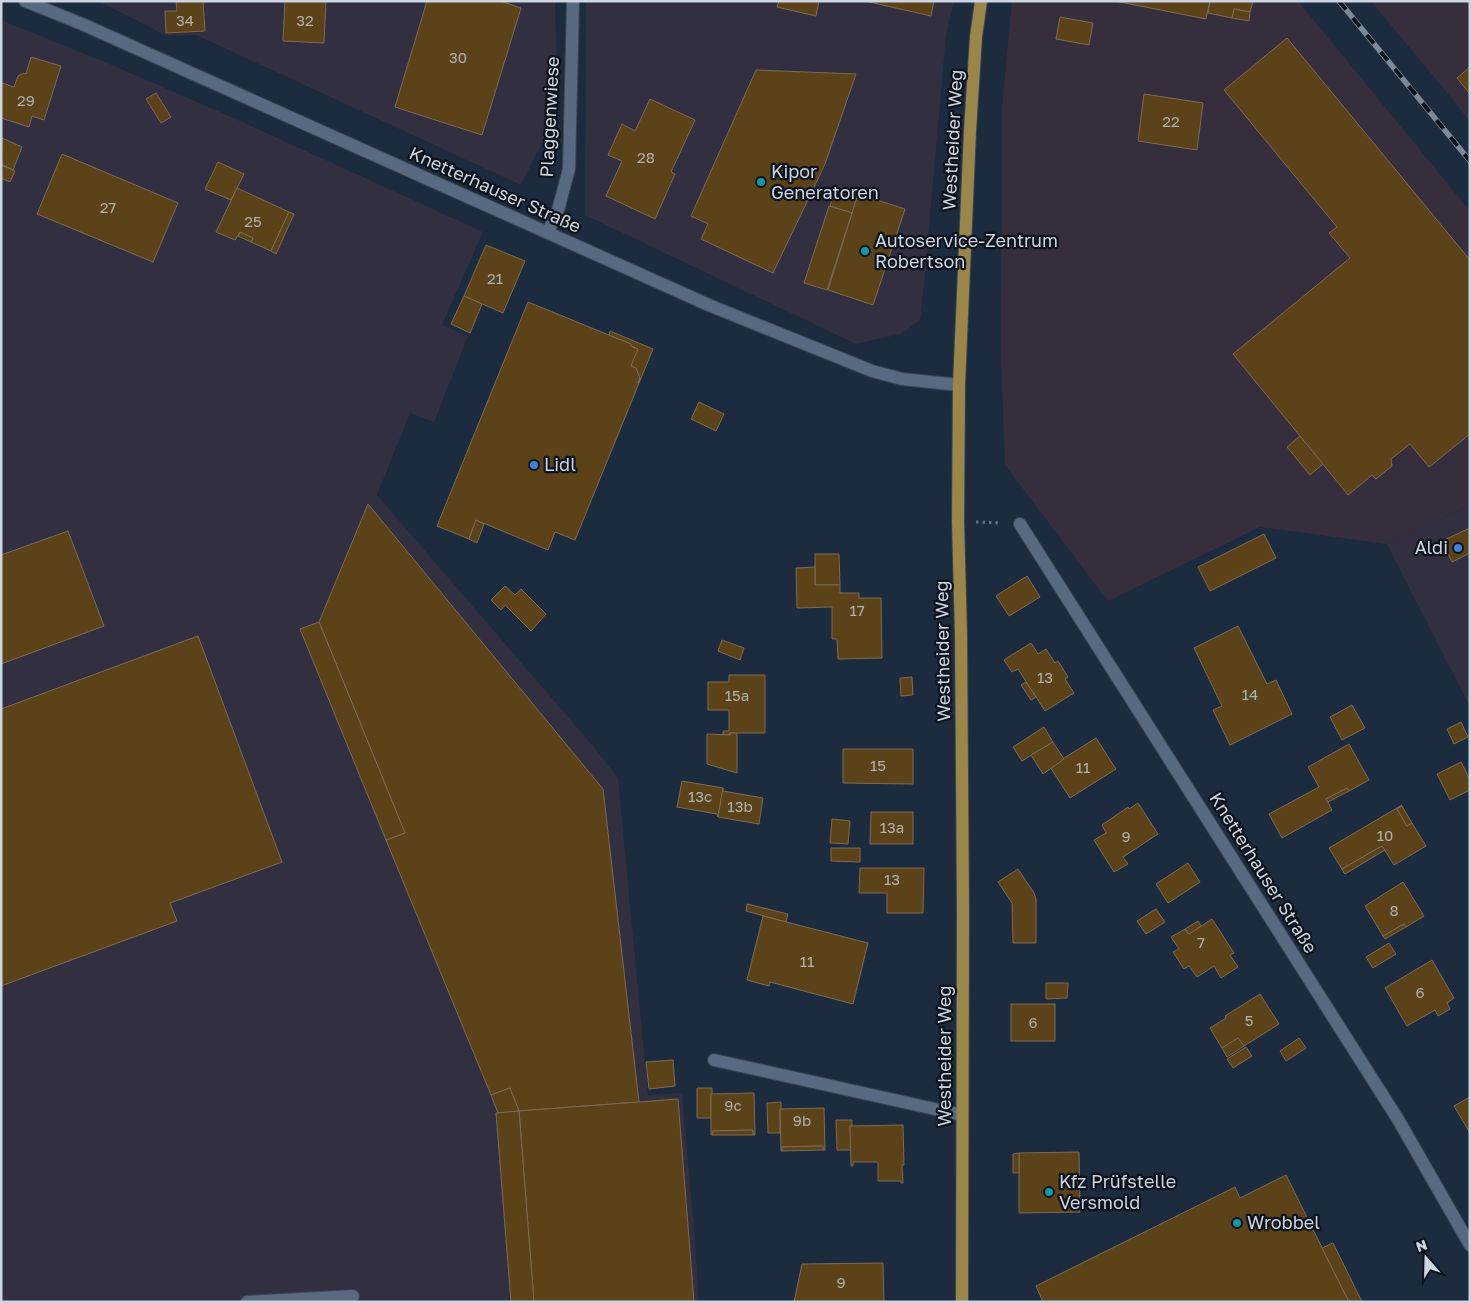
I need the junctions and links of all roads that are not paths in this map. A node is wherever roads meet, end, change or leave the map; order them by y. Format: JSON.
{"nodes":[{"id":1,"x":25,"y":1,"type":"edge"},
{"id":2,"x":573,"y":1,"type":"edge"},
{"id":3,"x":981,"y":1,"type":"edge"},
{"id":4,"x":548,"y":232,"type":"junction"},
{"id":5,"x":959,"y":385,"type":"junction"},
{"id":6,"x":1020,"y":524,"type":"road end"},
{"id":7,"x":714,"y":1060,"type":"dead end"},
{"id":8,"x":962,"y":1115,"type":"junction"},
{"id":9,"x":1470,"y":1245,"type":"edge"},
{"id":10,"x":353,"y":1296,"type":"dead end"},
{"id":11,"x":247,"y":1302,"type":"edge"},
{"id":12,"x":962,"y":1302,"type":"edge"}],
"edges":[{"from":1,"to":4,"type":"street","name":"Knetterhauser Straße"},
{"from":2,"to":4,"type":"street","name":"Plaggenwiese"},
{"from":3,"to":5,"type":"main road","name":"Westheider Weg"},
{"from":4,"to":5,"type":"street","name":"Knetterhauser Straße"},
{"from":5,"to":8,"type":"main road","name":"Westheider Weg"},
{"from":6,"to":9,"type":"street","name":"Knetterhauser Straße"},
{"from":7,"to":8,"type":"street"},
{"from":8,"to":12,"type":"main road","name":"Westheider Weg"},
{"from":10,"to":11,"type":"street"}]}
